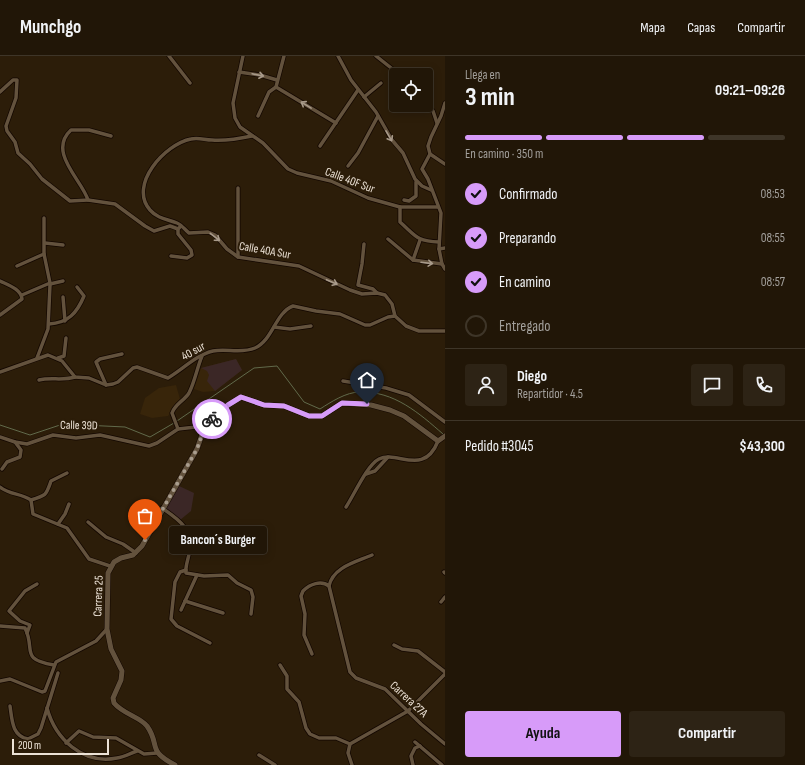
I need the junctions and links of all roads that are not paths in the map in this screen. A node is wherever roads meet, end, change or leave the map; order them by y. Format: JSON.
{"nodes":[{"id":1,"x":169,"y":56,"type":"edge"},
{"id":2,"x":243,"y":56,"type":"edge"},
{"id":3,"x":284,"y":56,"type":"edge"},
{"id":4,"x":338,"y":56,"type":"edge"},
{"id":5,"x":376,"y":56,"type":"edge"},
{"id":6,"x":391,"y":68,"type":"edge"},
{"id":7,"x":239,"y":72,"type":"junction"},
{"id":8,"x":277,"y":80,"type":"junction"},
{"id":9,"x":381,"y":82,"type":"dead end"},
{"id":10,"x":190,"y":83,"type":"dead end"},
{"id":11,"x":276,"y":87,"type":"junction"},
{"id":12,"x":358,"y":90,"type":"junction"},
{"id":13,"x":0,"y":92,"type":"edge"},
{"id":14,"x":364,"y":97,"type":"junction"},
{"id":15,"x":445,"y":103,"type":"edge"},
{"id":16,"x":433,"y":111,"type":"edge"},
{"id":17,"x":444,"y":111,"type":"edge"},
{"id":18,"x":258,"y":116,"type":"dead end"},
{"id":19,"x":378,"y":116,"type":"junction"},
{"id":20,"x":336,"y":123,"type":"junction"},
{"id":21,"x":437,"y":123,"type":"junction"},
{"id":22,"x":111,"y":136,"type":"dead end"},
{"id":23,"x":252,"y":136,"type":"junction"},
{"id":24,"x":320,"y":146,"type":"dead end"},
{"id":25,"x":429,"y":152,"type":"junction"},
{"id":26,"x":445,"y":164,"type":"edge"},
{"id":27,"x":348,"y":166,"type":"dead end"},
{"id":28,"x":415,"y":179,"type":"junction"},
{"id":29,"x":238,"y":188,"type":"dead end"},
{"id":30,"x":431,"y":190,"type":"junction"},
{"id":31,"x":88,"y":200,"type":"junction"},
{"id":32,"x":404,"y":200,"type":"dead end"},
{"id":33,"x":400,"y":207,"type":"junction"},
{"id":34,"x":438,"y":207,"type":"junction"},
{"id":35,"x":44,"y":218,"type":"dead end"},
{"id":36,"x":180,"y":227,"type":"junction"},
{"id":37,"x":388,"y":239,"type":"dead end"},
{"id":38,"x":420,"y":240,"type":"junction"},
{"id":39,"x":439,"y":242,"type":"junction"},
{"id":40,"x":45,"y":243,"type":"junction"},
{"id":41,"x":364,"y":244,"type":"dead end"},
{"id":42,"x":64,"y":246,"type":"dead end"},
{"id":43,"x":445,"y":248,"type":"edge"},
{"id":44,"x":439,"y":249,"type":"junction"},
{"id":45,"x":44,"y":254,"type":"junction"},
{"id":46,"x":171,"y":256,"type":"dead end"},
{"id":47,"x":238,"y":257,"type":"junction"},
{"id":48,"x":413,"y":260,"type":"junction"},
{"id":49,"x":442,"y":264,"type":"junction"},
{"id":50,"x":17,"y":266,"type":"dead end"},
{"id":51,"x":445,"y":269,"type":"edge"},
{"id":52,"x":0,"y":281,"type":"edge"},
{"id":53,"x":63,"y":281,"type":"dead end"},
{"id":54,"x":50,"y":284,"type":"junction"},
{"id":55,"x":77,"y":287,"type":"dead end"},
{"id":56,"x":377,"y":293,"type":"junction"},
{"id":57,"x":22,"y":295,"type":"junction"},
{"id":58,"x":63,"y":297,"type":"dead end"},
{"id":59,"x":0,"y":315,"type":"edge"},
{"id":60,"x":395,"y":316,"type":"junction"},
{"id":61,"x":65,"y":321,"type":"junction"},
{"id":62,"x":49,"y":324,"type":"junction"},
{"id":63,"x":311,"y":326,"type":"dead end"},
{"id":64,"x":274,"y":327,"type":"junction"},
{"id":65,"x":445,"y":331,"type":"edge"},
{"id":66,"x":66,"y":338,"type":"dead end"},
{"id":67,"x":122,"y":354,"type":"dead end"},
{"id":68,"x":203,"y":356,"type":"junction"},
{"id":69,"x":37,"y":358,"type":"junction"},
{"id":70,"x":57,"y":358,"type":"junction"},
{"id":71,"x":0,"y":372,"type":"edge"},
{"id":72,"x":75,"y":377,"type":"junction"},
{"id":73,"x":39,"y":380,"type":"dead end"},
{"id":74,"x":343,"y":381,"type":"dead end"},
{"id":75,"x":106,"y":385,"type":"junction"},
{"id":76,"x":445,"y":422,"type":"edge"},
{"id":77,"x":205,"y":426,"type":"junction"},
{"id":78,"x":178,"y":429,"type":"junction"},
{"id":79,"x":0,"y":436,"type":"edge"},
{"id":80,"x":442,"y":439,"type":"edge"},
{"id":81,"x":15,"y":442,"type":"junction"},
{"id":82,"x":388,"y":458,"type":"junction"},
{"id":83,"x":2,"y":469,"type":"dead end"},
{"id":84,"x":67,"y":472,"type":"dead end"},
{"id":85,"x":366,"y":474,"type":"junction"},
{"id":86,"x":0,"y":487,"type":"edge"},
{"id":87,"x":32,"y":500,"type":"junction"},
{"id":88,"x":69,"y":504,"type":"dead end"},
{"id":89,"x":346,"y":507,"type":"dead end"},
{"id":90,"x":162,"y":508,"type":"junction"},
{"id":91,"x":88,"y":522,"type":"dead end"},
{"id":92,"x":58,"y":524,"type":"junction"},
{"id":93,"x":136,"y":553,"type":"junction"},
{"id":94,"x":372,"y":554,"type":"dead end"},
{"id":95,"x":110,"y":566,"type":"junction"},
{"id":96,"x":186,"y":570,"type":"junction"},
{"id":97,"x":197,"y":575,"type":"junction"},
{"id":98,"x":37,"y":584,"type":"dead end"},
{"id":99,"x":330,"y":586,"type":"junction"},
{"id":100,"x":445,"y":597,"type":"edge"},
{"id":101,"x":185,"y":601,"type":"junction"},
{"id":102,"x":441,"y":602,"type":"dead end"},
{"id":103,"x":181,"y":610,"type":"dead end"},
{"id":104,"x":222,"y":613,"type":"dead end"},
{"id":105,"x":251,"y":614,"type":"dead end"},
{"id":106,"x":0,"y":626,"type":"edge"},
{"id":107,"x":107,"y":629,"type":"junction"},
{"id":108,"x":27,"y":633,"type":"junction"},
{"id":109,"x":210,"y":643,"type":"dead end"},
{"id":110,"x":394,"y":645,"type":"dead end"},
{"id":111,"x":312,"y":654,"type":"dead end"},
{"id":112,"x":54,"y":665,"type":"junction"},
{"id":113,"x":280,"y":665,"type":"dead end"},
{"id":114,"x":58,"y":673,"type":"dead end"},
{"id":115,"x":445,"y":673,"type":"edge"},
{"id":116,"x":0,"y":681,"type":"edge"},
{"id":117,"x":10,"y":706,"type":"dead end"},
{"id":118,"x":47,"y":708,"type":"junction"},
{"id":119,"x":408,"y":711,"type":"junction"},
{"id":120,"x":44,"y":721,"type":"junction"},
{"id":121,"x":51,"y":721,"type":"junction"},
{"id":122,"x":415,"y":742,"type":"dead end"},
{"id":123,"x":66,"y":743,"type":"junction"},
{"id":124,"x":350,"y":744,"type":"junction"},
{"id":125,"x":445,"y":744,"type":"edge"},
{"id":126,"x":420,"y":746,"type":"junction"},
{"id":127,"x":137,"y":751,"type":"junction"},
{"id":128,"x":157,"y":753,"type":"junction"},
{"id":129,"x":259,"y":755,"type":"dead end"},
{"id":130,"x":175,"y":765,"type":"edge"},
{"id":131,"x":276,"y":765,"type":"edge"},
{"id":132,"x":352,"y":765,"type":"edge"},
{"id":133,"x":414,"y":765,"type":"edge"},
{"id":134,"x":442,"y":765,"type":"edge"}],
"edges":[{"from":1,"to":10,"type":"street"},
{"from":2,"to":7,"type":"street"},
{"from":3,"to":8,"type":"street"},
{"from":4,"to":12,"type":"street"},
{"from":5,"to":6,"type":"street"},
{"from":7,"to":8,"type":"street","one_way":true},
{"from":7,"to":23,"type":"street","name":"Calle 40F Sur"},
{"from":8,"to":11,"type":"street"},
{"from":9,"to":14,"type":"street"},
{"from":11,"to":18,"type":"street"},
{"from":20,"to":11,"type":"street","one_way":true},
{"from":12,"to":14,"type":"street"},
{"from":12,"to":20,"type":"street"},
{"from":13,"to":31,"type":"street"},
{"from":14,"to":19,"type":"street"},
{"from":15,"to":17,"type":"street"},
{"from":16,"to":21,"type":"street"},
{"from":17,"to":21,"type":"street"},
{"from":19,"to":27,"type":"street"},
{"from":19,"to":28,"type":"street","one_way":true},
{"from":20,"to":24,"type":"street"},
{"from":21,"to":25,"type":"street"},
{"from":22,"to":31,"type":"street"},
{"from":23,"to":33,"type":"street","name":"Calle 40F Sur"},
{"from":23,"to":36,"type":"street"},
{"from":25,"to":26,"type":"street"},
{"from":25,"to":30,"type":"street"},
{"from":28,"to":30,"type":"street"},
{"from":28,"to":32,"type":"street"},
{"from":29,"to":47,"type":"street"},
{"from":30,"to":34,"type":"street"},
{"from":31,"to":36,"type":"street","name":"Calle 40A Sur"},
{"from":33,"to":34,"type":"street","name":"Calle 40F Sur"},
{"from":33,"to":38,"type":"street"},
{"from":34,"to":39,"type":"street"},
{"from":35,"to":40,"type":"street"},
{"from":36,"to":46,"type":"street"},
{"from":36,"to":47,"type":"street","name":"Calle 40A Sur","one_way":true},
{"from":37,"to":48,"type":"street"},
{"from":38,"to":39,"type":"street"},
{"from":38,"to":48,"type":"street"},
{"from":39,"to":44,"type":"street"},
{"from":40,"to":42,"type":"street"},
{"from":40,"to":45,"type":"street"},
{"from":41,"to":56,"type":"street"},
{"from":43,"to":44,"type":"street"},
{"from":44,"to":49,"type":"street"},
{"from":45,"to":50,"type":"street"},
{"from":45,"to":54,"type":"street"},
{"from":47,"to":56,"type":"street","name":"Calle 40A Sur","one_way":true},
{"from":48,"to":49,"type":"street","one_way":true},
{"from":49,"to":51,"type":"street"},
{"from":52,"to":57,"type":"street"},
{"from":53,"to":54,"type":"street"},
{"from":54,"to":57,"type":"street"},
{"from":54,"to":62,"type":"street"},
{"from":55,"to":61,"type":"street"},
{"from":56,"to":60,"type":"street"},
{"from":57,"to":59,"type":"street"},
{"from":58,"to":61,"type":"street"},
{"from":60,"to":64,"type":"street","name":"40 sur"},
{"from":60,"to":65,"type":"street"},
{"from":61,"to":62,"type":"street"},
{"from":62,"to":69,"type":"street"},
{"from":63,"to":64,"type":"street"},
{"from":64,"to":68,"type":"street","name":"40 sur"},
{"from":66,"to":70,"type":"street"},
{"from":67,"to":75,"type":"street"},
{"from":68,"to":75,"type":"street","name":"40 sur"},
{"from":68,"to":78,"type":"street"},
{"from":69,"to":70,"type":"street"},
{"from":69,"to":71,"type":"street"},
{"from":70,"to":72,"type":"street"},
{"from":72,"to":73,"type":"street"},
{"from":72,"to":75,"type":"street"},
{"from":74,"to":76,"type":"street"},
{"from":77,"to":78,"type":"street"},
{"from":77,"to":80,"type":"street"},
{"from":77,"to":90,"type":"street"},
{"from":78,"to":81,"type":"street","name":"Calle 39D"},
{"from":79,"to":81,"type":"street","name":"Calle 39D"},
{"from":80,"to":82,"type":"street"},
{"from":81,"to":83,"type":"street"},
{"from":82,"to":85,"type":"street"},
{"from":82,"to":85,"type":"street"},
{"from":84,"to":87,"type":"street"},
{"from":85,"to":89,"type":"street"},
{"from":86,"to":87,"type":"street"},
{"from":87,"to":92,"type":"street"},
{"from":88,"to":92,"type":"street"},
{"from":90,"to":93,"type":"street"},
{"from":90,"to":96,"type":"street"},
{"from":91,"to":93,"type":"street"},
{"from":92,"to":95,"type":"street"},
{"from":93,"to":95,"type":"street","name":"Carrera 25"},
{"from":94,"to":99,"type":"street"},
{"from":95,"to":107,"type":"street","name":"Carrera 25"},
{"from":96,"to":97,"type":"street"},
{"from":96,"to":109,"type":"street"},
{"from":97,"to":101,"type":"street"},
{"from":97,"to":105,"type":"street"},
{"from":98,"to":108,"type":"street"},
{"from":99,"to":111,"type":"street"},
{"from":99,"to":119,"type":"street","name":"Carrera 27A"},
{"from":100,"to":102,"type":"street"},
{"from":101,"to":103,"type":"street"},
{"from":101,"to":104,"type":"street"},
{"from":106,"to":108,"type":"street"},
{"from":107,"to":112,"type":"street"},
{"from":107,"to":128,"type":"street","name":"Carrera 25"},
{"from":108,"to":112,"type":"street"},
{"from":110,"to":115,"type":"street"},
{"from":112,"to":116,"type":"street"},
{"from":113,"to":124,"type":"street"},
{"from":114,"to":118,"type":"street"},
{"from":115,"to":119,"type":"street"},
{"from":117,"to":120,"type":"street"},
{"from":118,"to":120,"type":"street"},
{"from":118,"to":121,"type":"street"},
{"from":119,"to":124,"type":"street"},
{"from":119,"to":125,"type":"street","name":"Carrera 27A"},
{"from":120,"to":121,"type":"street"},
{"from":121,"to":123,"type":"street"},
{"from":122,"to":126,"type":"street"},
{"from":123,"to":127,"type":"street"},
{"from":123,"to":127,"type":"street"},
{"from":124,"to":132,"type":"street"},
{"from":126,"to":133,"type":"street"},
{"from":126,"to":134,"type":"street"},
{"from":127,"to":128,"type":"street"},
{"from":128,"to":130,"type":"street"},
{"from":129,"to":131,"type":"street"}]}
